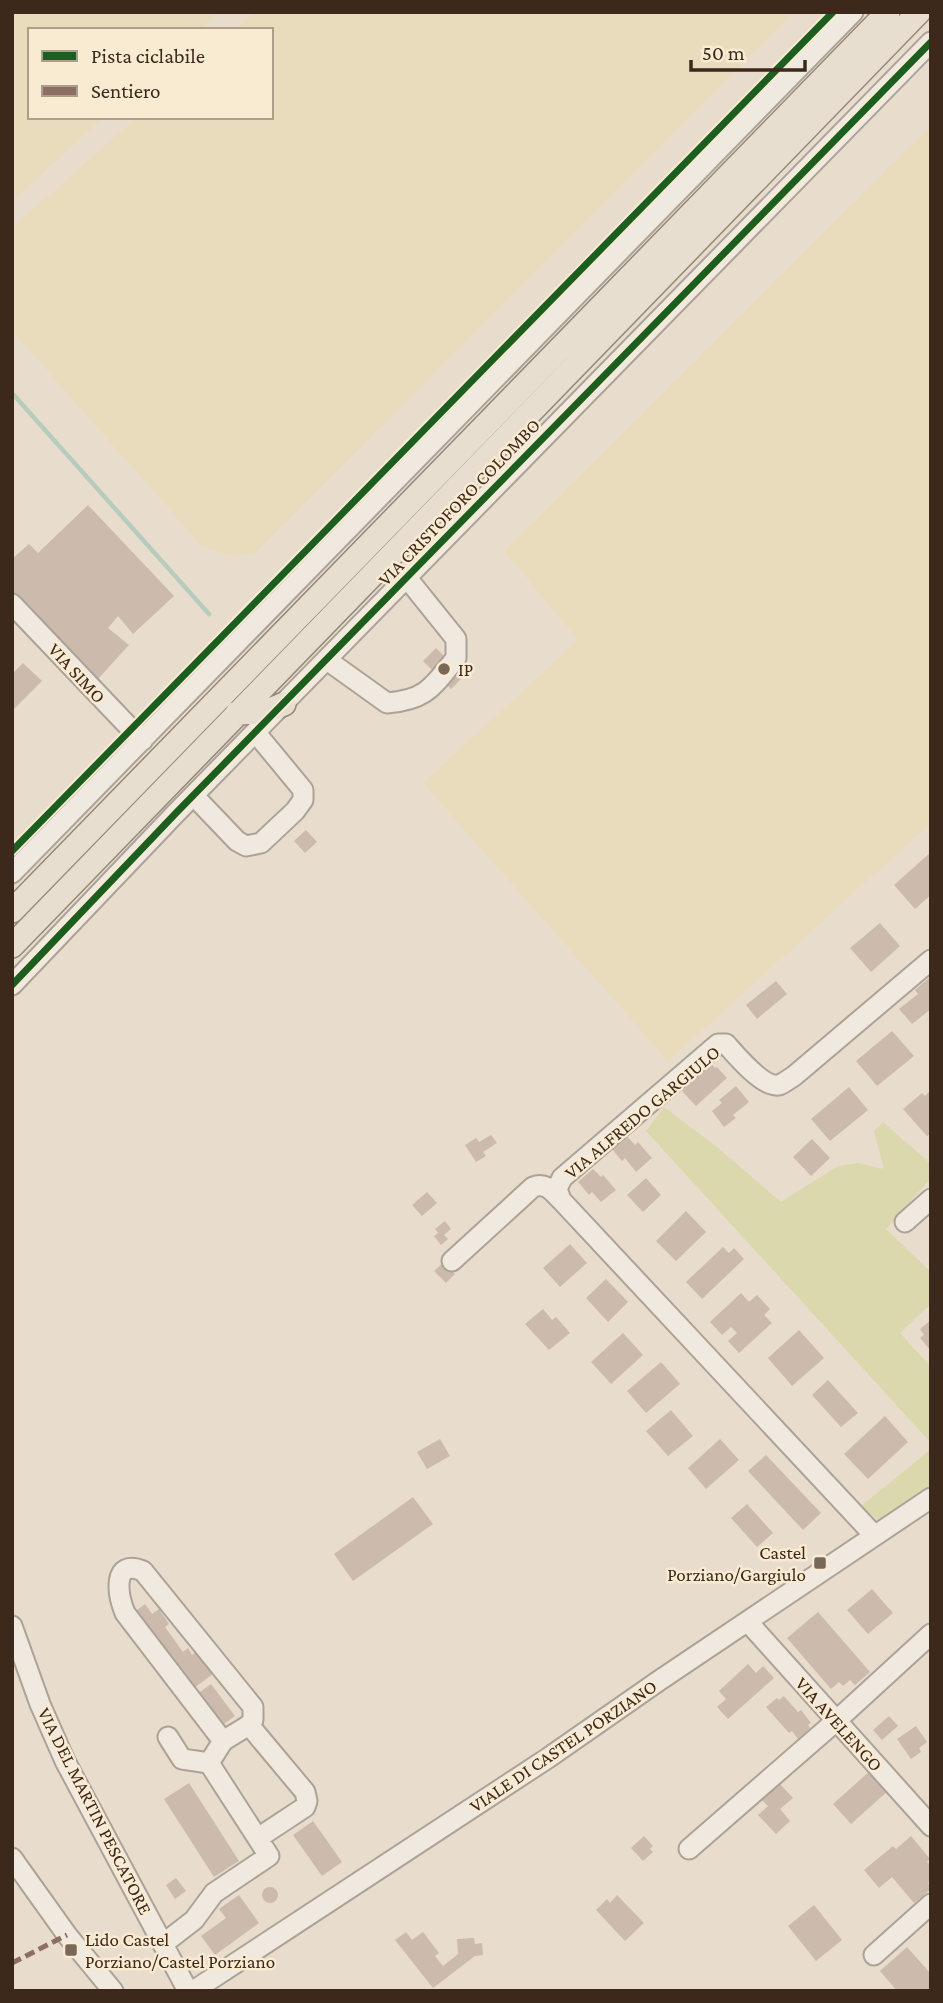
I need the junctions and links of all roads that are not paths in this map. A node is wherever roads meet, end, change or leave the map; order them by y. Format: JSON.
{"nodes":[{"id":1,"x":853,"y":12,"type":"edge"},
{"id":2,"x":888,"y":12,"type":"edge"},
{"id":3,"x":919,"y":12,"type":"edge"},
{"id":4,"x":931,"y":43,"type":"edge"},
{"id":5,"x":407,"y":578,"type":"junction"},
{"id":6,"x":12,"y":604,"type":"edge"},
{"id":7,"x":327,"y":660,"type":"junction"},
{"id":8,"x":285,"y":704,"type":"junction"},
{"id":9,"x":237,"y":713,"type":"junction"},
{"id":10,"x":256,"y":733,"type":"junction"},
{"id":11,"x":143,"y":740,"type":"junction"},
{"id":12,"x":194,"y":796,"type":"junction"},
{"id":13,"x":12,"y":873,"type":"edge"},
{"id":14,"x":15,"y":905,"type":"edge"},
{"id":15,"x":12,"y":946,"type":"edge"},
{"id":16,"x":931,"y":960,"type":"edge"},
{"id":17,"x":12,"y":985,"type":"edge"},
{"id":18,"x":931,"y":1199,"type":"edge"},
{"id":19,"x":561,"y":1200,"type":"junction"},
{"id":20,"x":905,"y":1222,"type":"dead end"},
{"id":21,"x":452,"y":1261,"type":"dead end"},
{"id":22,"x":931,"y":1498,"type":"edge"},
{"id":23,"x":874,"y":1535,"type":"junction"},
{"id":24,"x":748,"y":1622,"type":"junction"},
{"id":25,"x":12,"y":1626,"type":"edge"},
{"id":26,"x":931,"y":1634,"type":"edge"},
{"id":27,"x":836,"y":1721,"type":"junction"},
{"id":28,"x":249,"y":1725,"type":"junction"},
{"id":29,"x":168,"y":1737,"type":"dead end"},
{"id":30,"x":223,"y":1741,"type":"junction"},
{"id":31,"x":209,"y":1763,"type":"junction"},
{"id":32,"x":931,"y":1826,"type":"edge"},
{"id":33,"x":258,"y":1838,"type":"junction"},
{"id":34,"x":689,"y":1849,"type":"dead end"},
{"id":35,"x":12,"y":1858,"type":"edge"},
{"id":36,"x":931,"y":1904,"type":"edge"},
{"id":37,"x":161,"y":1940,"type":"junction"},
{"id":38,"x":874,"y":1955,"type":"dead end"},
{"id":39,"x":113,"y":1991,"type":"edge"},
{"id":40,"x":190,"y":1991,"type":"edge"}],
"edges":[{"from":1,"to":11,"type":"street"},
{"from":2,"to":14,"type":"main road","name":"VIA CRISTOFORO COLOMBO"},
{"from":3,"to":9,"type":"main road","name":"VIA CRISTOFORO COLOMBO"},
{"from":4,"to":5,"type":"street","name":"VIA CRISTOFORO COLOMBO"},
{"from":5,"to":7,"type":"street","name":"VIA CRISTOFORO COLOMBO"},
{"from":5,"to":7,"type":"street"},
{"from":6,"to":11,"type":"street","name":"VIA SIMO"},
{"from":7,"to":8,"type":"street","name":"VIA CRISTOFORO COLOMBO"},
{"from":8,"to":9,"type":"main road"},
{"from":8,"to":10,"type":"street","name":"VIA CRISTOFORO COLOMBO"},
{"from":9,"to":15,"type":"main road","name":"VIA CRISTOFORO COLOMBO"},
{"from":10,"to":12,"type":"street","name":"VIA CRISTOFORO COLOMBO"},
{"from":10,"to":12,"type":"street"},
{"from":11,"to":13,"type":"street"},
{"from":12,"to":17,"type":"street","name":"VIA CRISTOFORO COLOMBO"},
{"from":16,"to":19,"type":"street","name":"VIA ALFREDO GARGIULO"},
{"from":18,"to":20,"type":"street"},
{"from":19,"to":21,"type":"street"},
{"from":19,"to":23,"type":"street","name":"VIA ALFREDO GARGIULO"},
{"from":22,"to":23,"type":"street","name":"VIALE DI CASTEL PORZIANO"},
{"from":23,"to":24,"type":"street","name":"VIALE DI CASTEL PORZIANO"},
{"from":24,"to":27,"type":"street","name":"VIA AVELENGO"},
{"from":24,"to":40,"type":"street","name":"VIALE DI CASTEL PORZIANO"},
{"from":25,"to":37,"type":"street","name":"VIA DEL MARTIN PESCATORE"},
{"from":26,"to":27,"type":"street"},
{"from":27,"to":32,"type":"street","name":"VIA AVELENGO"},
{"from":27,"to":34,"type":"street"},
{"from":28,"to":30,"type":"street"},
{"from":28,"to":30,"type":"street"},
{"from":28,"to":33,"type":"street"},
{"from":29,"to":31,"type":"street"},
{"from":30,"to":31,"type":"street"},
{"from":31,"to":33,"type":"street"},
{"from":33,"to":37,"type":"street"},
{"from":35,"to":39,"type":"street"},
{"from":36,"to":38,"type":"street"},
{"from":37,"to":40,"type":"street","name":"VIA DEL MARTIN PESCATORE"}]}
